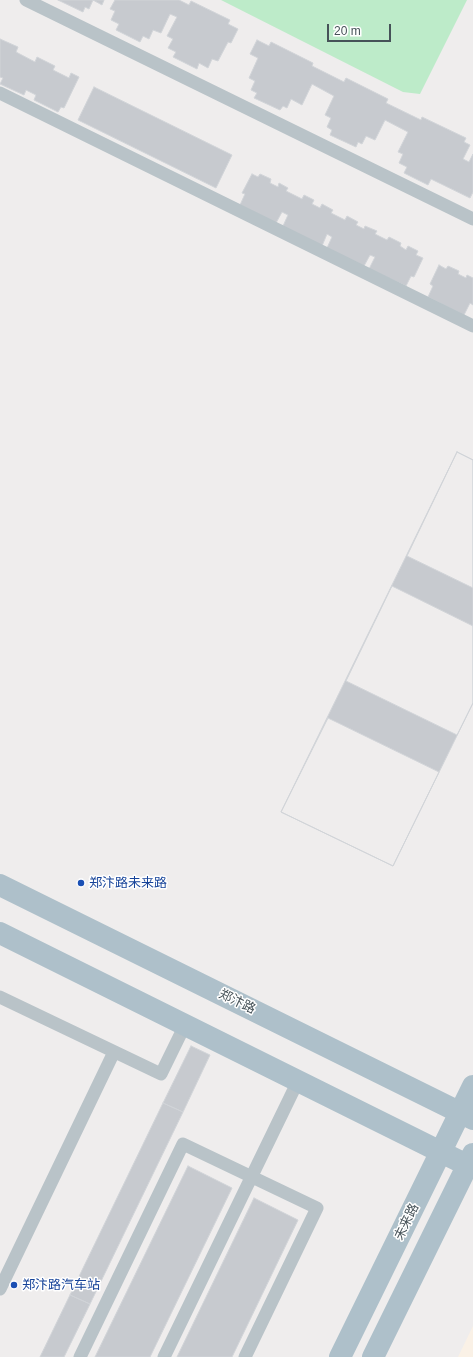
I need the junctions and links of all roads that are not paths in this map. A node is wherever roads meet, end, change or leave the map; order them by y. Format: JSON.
{"nodes":[{"id":1,"x":26,"y":0,"type":"edge"},
{"id":2,"x":0,"y":93,"type":"edge"},
{"id":3,"x":473,"y":219,"type":"edge"},
{"id":4,"x":473,"y":326,"type":"edge"},
{"id":5,"x":0,"y":885,"type":"edge"},
{"id":6,"x":0,"y":933,"type":"edge"},
{"id":7,"x":0,"y":997,"type":"edge"},
{"id":8,"x":185,"y":1025,"type":"junction"},
{"id":9,"x":114,"y":1052,"type":"junction"},
{"id":10,"x":298,"y":1081,"type":"junction"},
{"id":11,"x":473,"y":1086,"type":"edge"},
{"id":12,"x":466,"y":1116,"type":"edge"},
{"id":13,"x":441,"y":1152,"type":"junction"},
{"id":14,"x":471,"y":1162,"type":"edge"},
{"id":15,"x":252,"y":1177,"type":"junction"},
{"id":16,"x":0,"y":1288,"type":"edge"},
{"id":17,"x":80,"y":1357,"type":"edge"},
{"id":18,"x":164,"y":1357,"type":"edge"},
{"id":19,"x":245,"y":1357,"type":"edge"},
{"id":20,"x":340,"y":1357,"type":"edge"},
{"id":21,"x":373,"y":1357,"type":"edge"}],
"edges":[{"from":1,"to":3,"type":"lane"},
{"from":2,"to":4,"type":"lane"},
{"from":5,"to":12,"type":"main road","name":"郑汴路"},
{"from":6,"to":8,"type":"main road"},
{"from":7,"to":9,"type":"lane"},
{"from":8,"to":9,"type":"lane"},
{"from":8,"to":10,"type":"main road"},
{"from":9,"to":16,"type":"lane"},
{"from":10,"to":13,"type":"main road"},
{"from":10,"to":15,"type":"lane"},
{"from":11,"to":12,"type":"main road","name":"未来路"},
{"from":12,"to":13,"type":"main road","name":"未来路"},
{"from":13,"to":14,"type":"main road"},
{"from":13,"to":20,"type":"main road","name":"未来路"},
{"from":14,"to":21,"type":"main road"},
{"from":15,"to":17,"type":"lane"},
{"from":15,"to":18,"type":"lane"},
{"from":15,"to":19,"type":"lane"}]}
